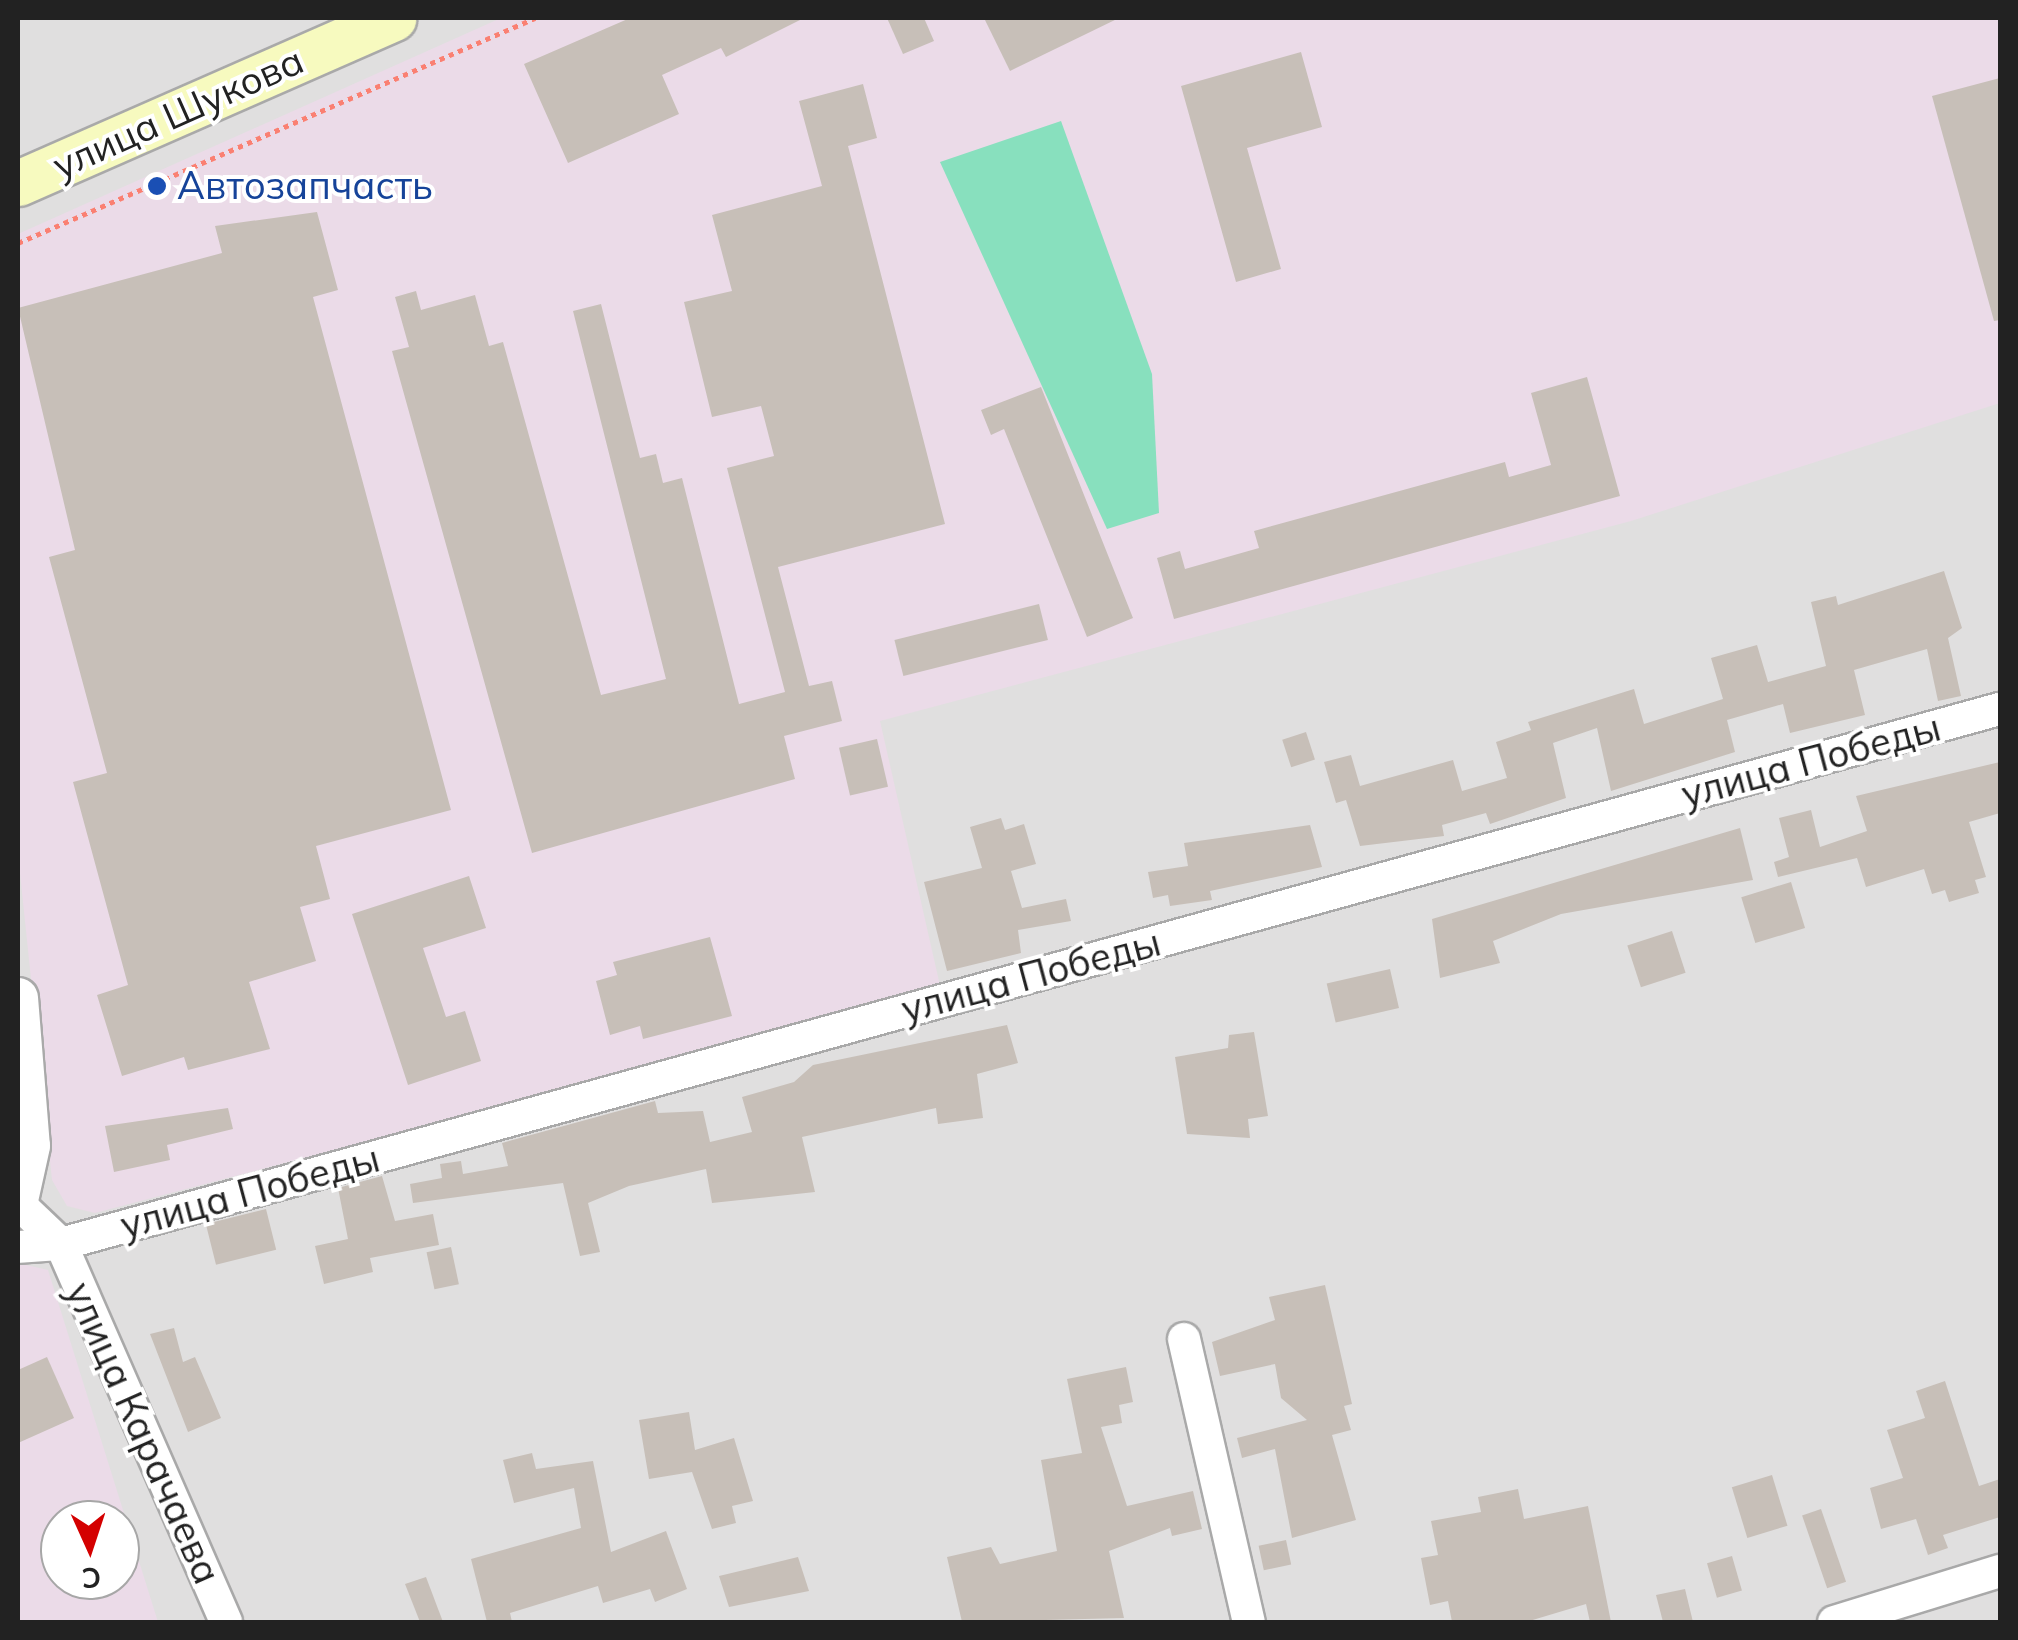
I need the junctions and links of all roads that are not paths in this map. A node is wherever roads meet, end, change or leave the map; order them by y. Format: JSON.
{"nodes":[{"id":1,"x":393,"y":18,"type":"edge"},
{"id":2,"x":18,"y":183,"type":"edge"},
{"id":3,"x":2000,"y":709,"type":"edge"},
{"id":4,"x":18,"y":998,"type":"edge"},
{"id":5,"x":18,"y":1202,"type":"edge"},
{"id":6,"x":60,"y":1244,"type":"junction"},
{"id":7,"x":18,"y":1247,"type":"edge"},
{"id":8,"x":1184,"y":1340,"type":"dead end"},
{"id":9,"x":2000,"y":1571,"type":"edge"},
{"id":10,"x":226,"y":1622,"type":"edge"},
{"id":11,"x":1249,"y":1622,"type":"edge"},
{"id":12,"x":1834,"y":1622,"type":"edge"}],
"edges":[{"from":1,"to":2,"type":"main road","name":"улица Шукова"},
{"from":3,"to":6,"type":"street","name":"улица Победы"},
{"from":4,"to":5,"type":"street"},
{"from":5,"to":6,"type":"street"},
{"from":6,"to":7,"type":"street","name":"улица Победы"},
{"from":6,"to":10,"type":"street","name":"улица Карачаева"},
{"from":8,"to":11,"type":"street"},
{"from":9,"to":12,"type":"street"}]}
